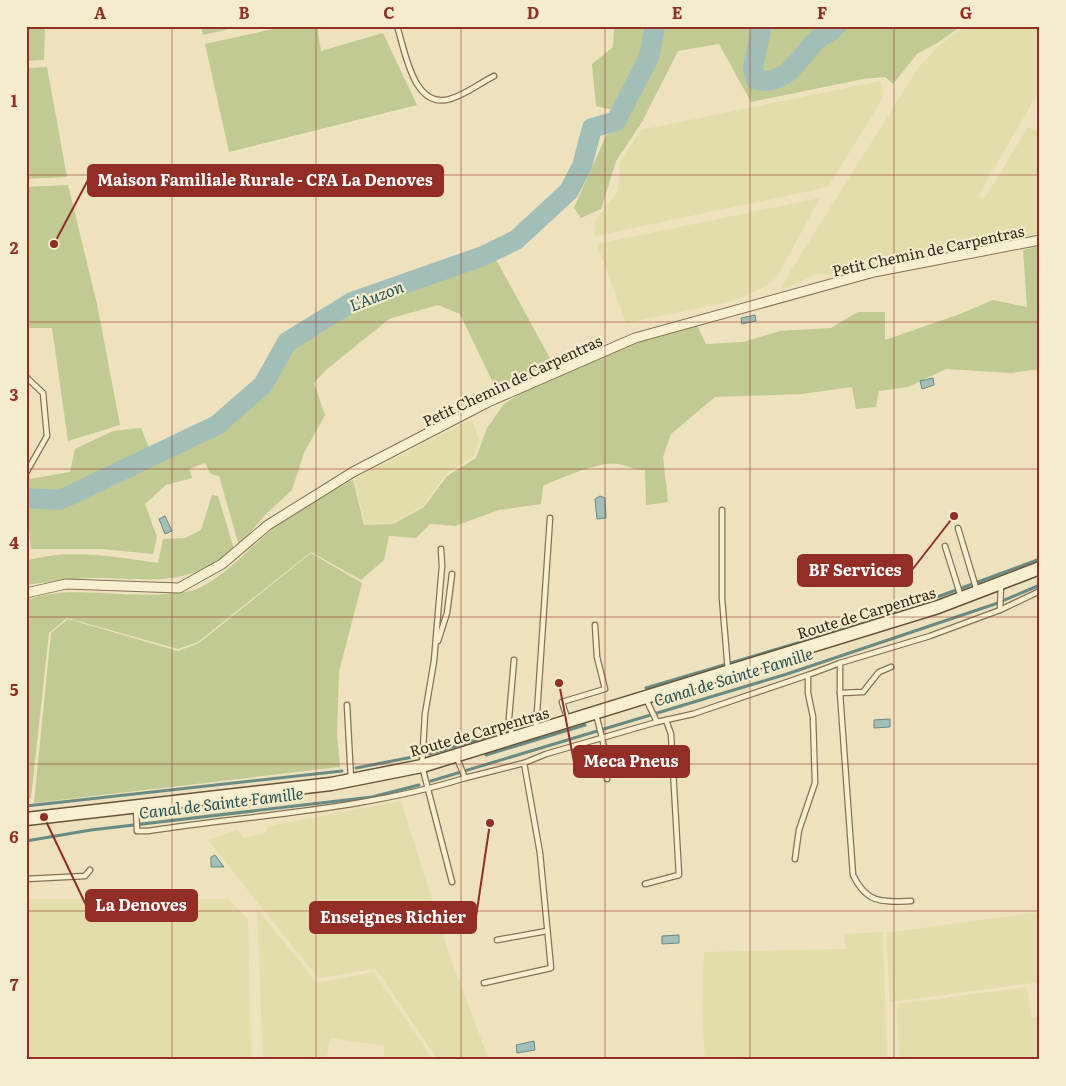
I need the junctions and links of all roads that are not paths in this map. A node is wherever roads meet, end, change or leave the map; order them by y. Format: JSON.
{"nodes":[{"id":1,"x":397,"y":26,"type":"edge"},
{"id":2,"x":494,"y":76,"type":"dead end"},
{"id":3,"x":1040,"y":240,"type":"edge"},
{"id":4,"x":26,"y":377,"type":"edge"},
{"id":5,"x":26,"y":473,"type":"edge"},
{"id":6,"x":722,"y":510,"type":"dead end"},
{"id":7,"x":550,"y":518,"type":"dead end"},
{"id":8,"x":958,"y":528,"type":"dead end"},
{"id":9,"x":945,"y":546,"type":"dead end"},
{"id":10,"x":441,"y":548,"type":"dead end"},
{"id":11,"x":1040,"y":568,"type":"edge"},
{"id":12,"x":452,"y":574,"type":"dead end"},
{"id":13,"x":1001,"y":583,"type":"junction"},
{"id":14,"x":1040,"y":591,"type":"edge"},
{"id":15,"x":978,"y":592,"type":"junction"},
{"id":16,"x":26,"y":593,"type":"edge"},
{"id":17,"x":961,"y":598,"type":"junction"},
{"id":18,"x":1000,"y":610,"type":"junction"},
{"id":19,"x":595,"y":625,"type":"dead end"},
{"id":20,"x":435,"y":647,"type":"junction"},
{"id":21,"x":514,"y":660,"type":"dead end"},
{"id":22,"x":840,"y":663,"type":"junction"},
{"id":23,"x":891,"y":667,"type":"dead end"},
{"id":24,"x":728,"y":672,"type":"junction"},
{"id":25,"x":808,"y":674,"type":"junction"},
{"id":26,"x":840,"y":694,"type":"junction"},
{"id":27,"x":645,"y":698,"type":"junction"},
{"id":28,"x":348,"y":706,"type":"dead end"},
{"id":29,"x":596,"y":714,"type":"junction"},
{"id":30,"x":666,"y":720,"type":"junction"},
{"id":31,"x":568,"y":722,"type":"junction"},
{"id":32,"x":657,"y":722,"type":"junction"},
{"id":33,"x":536,"y":732,"type":"junction"},
{"id":34,"x":602,"y":737,"type":"junction"},
{"id":35,"x":512,"y":740,"type":"junction"},
{"id":36,"x":457,"y":756,"type":"junction"},
{"id":37,"x":524,"y":763,"type":"junction"},
{"id":38,"x":422,"y":766,"type":"junction"},
{"id":39,"x":465,"y":778,"type":"junction"},
{"id":40,"x":607,"y":779,"type":"dead end"},
{"id":41,"x":351,"y":780,"type":"junction"},
{"id":42,"x":428,"y":790,"type":"junction"},
{"id":43,"x":136,"y":807,"type":"junction"},
{"id":44,"x":26,"y":820,"type":"edge"},
{"id":45,"x":795,"y":859,"type":"dead end"},
{"id":46,"x":90,"y":870,"type":"dead end"},
{"id":47,"x":26,"y":879,"type":"edge"},
{"id":48,"x":452,"y":882,"type":"dead end"},
{"id":49,"x":645,"y":884,"type":"dead end"},
{"id":50,"x":912,"y":901,"type":"dead end"},
{"id":51,"x":547,"y":931,"type":"junction"},
{"id":52,"x":497,"y":940,"type":"dead end"},
{"id":53,"x":484,"y":984,"type":"dead end"}],
"edges":[{"from":1,"to":2,"type":"lane"},
{"from":3,"to":16,"type":"street","name":"Petit Chemin de Carpentras"},
{"from":4,"to":5,"type":"lane"},
{"from":6,"to":24,"type":"lane"},
{"from":7,"to":33,"type":"lane"},
{"from":8,"to":15,"type":"lane"},
{"from":9,"to":17,"type":"lane"},
{"from":10,"to":20,"type":"lane"},
{"from":11,"to":13,"type":"main road","name":"Route de Carpentras"},
{"from":12,"to":20,"type":"lane"},
{"from":13,"to":15,"type":"main road","name":"Route de Carpentras"},
{"from":13,"to":18,"type":"lane"},
{"from":14,"to":18,"type":"lane"},
{"from":15,"to":17,"type":"main road","name":"Route de Carpentras"},
{"from":17,"to":24,"type":"main road","name":"Route de Carpentras"},
{"from":18,"to":22,"type":"lane"},
{"from":19,"to":31,"type":"lane"},
{"from":20,"to":38,"type":"lane"},
{"from":21,"to":35,"type":"lane"},
{"from":22,"to":25,"type":"lane"},
{"from":22,"to":26,"type":"lane"},
{"from":23,"to":26,"type":"lane"},
{"from":24,"to":27,"type":"main road","name":"Route de Carpentras"},
{"from":25,"to":30,"type":"lane"},
{"from":25,"to":45,"type":"lane"},
{"from":26,"to":50,"type":"lane"},
{"from":27,"to":29,"type":"main road","name":"Route de Carpentras"},
{"from":27,"to":32,"type":"lane"},
{"from":28,"to":41,"type":"lane"},
{"from":29,"to":31,"type":"main road","name":"Route de Carpentras"},
{"from":29,"to":34,"type":"lane"},
{"from":30,"to":32,"type":"lane"},
{"from":30,"to":49,"type":"lane"},
{"from":31,"to":33,"type":"main road","name":"Route de Carpentras"},
{"from":32,"to":34,"type":"lane"},
{"from":33,"to":35,"type":"main road","name":"Route de Carpentras"},
{"from":34,"to":37,"type":"lane"},
{"from":34,"to":40,"type":"lane"},
{"from":35,"to":36,"type":"main road","name":"Route de Carpentras"},
{"from":36,"to":38,"type":"main road","name":"Route de Carpentras"},
{"from":36,"to":39,"type":"lane"},
{"from":37,"to":39,"type":"lane"},
{"from":37,"to":51,"type":"lane"},
{"from":38,"to":41,"type":"main road","name":"Route de Carpentras"},
{"from":38,"to":42,"type":"lane"},
{"from":39,"to":42,"type":"lane"},
{"from":41,"to":43,"type":"main road","name":"Route de Carpentras"},
{"from":42,"to":43,"type":"lane"},
{"from":42,"to":48,"type":"lane"},
{"from":43,"to":44,"type":"main road","name":"Route de Carpentras"},
{"from":46,"to":47,"type":"lane"},
{"from":51,"to":52,"type":"lane"},
{"from":51,"to":53,"type":"lane"}]}
